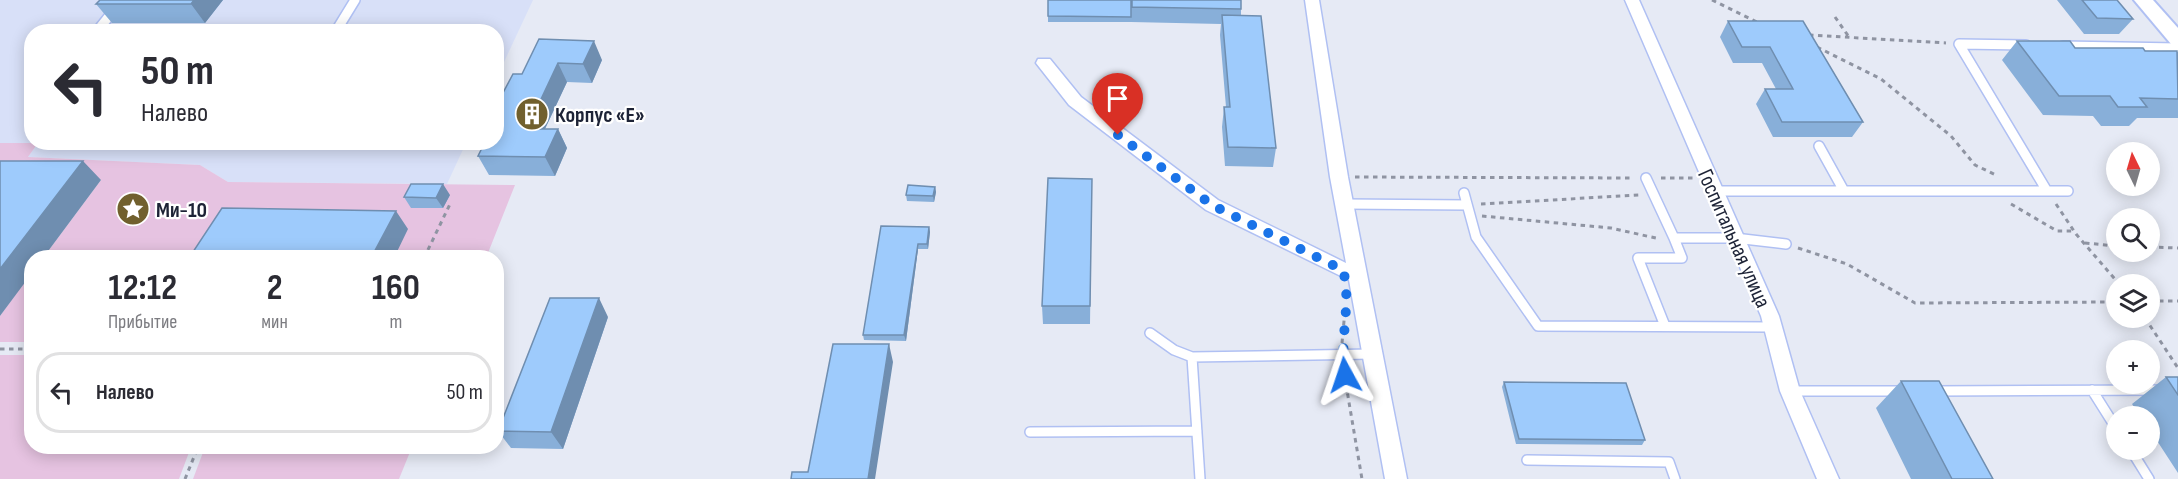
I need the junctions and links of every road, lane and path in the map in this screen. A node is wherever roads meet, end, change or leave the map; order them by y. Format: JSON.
{"nodes":[{"id":1,"x":122,"y":0,"type":"edge"},
{"id":2,"x":355,"y":0,"type":"edge"},
{"id":3,"x":1312,"y":0,"type":"edge"},
{"id":4,"x":1632,"y":0,"type":"edge"},
{"id":5,"x":1712,"y":0,"type":"edge"},
{"id":6,"x":2143,"y":0,"type":"edge"},
{"id":7,"x":1835,"y":17,"type":"dead end"},
{"id":8,"x":103,"y":24,"type":"edge"},
{"id":9,"x":340,"y":24,"type":"edge"},
{"id":10,"x":1762,"y":24,"type":"edge"},
{"id":11,"x":1804,"y":35,"type":"edge"},
{"id":12,"x":1849,"y":38,"type":"junction"},
{"id":13,"x":2178,"y":40,"type":"edge"},
{"id":14,"x":1812,"y":44,"type":"edge"},
{"id":15,"x":1959,"y":44,"type":"junction"},
{"id":16,"x":2039,"y":45,"type":"edge"},
{"id":17,"x":2050,"y":45,"type":"edge"},
{"id":18,"x":2178,"y":48,"type":"edge"},
{"id":19,"x":1044,"y":63,"type":"dead end"},
{"id":20,"x":1819,"y":146,"type":"dead end"},
{"id":21,"x":1339,"y":177,"type":"junction"},
{"id":22,"x":1646,"y":178,"type":"junction"},
{"id":23,"x":2004,"y":179,"type":"dead end"},
{"id":24,"x":1711,"y":184,"type":"junction"},
{"id":25,"x":1844,"y":191,"type":"junction"},
{"id":26,"x":2047,"y":191,"type":"junction"},
{"id":27,"x":2068,"y":191,"type":"dead end"},
{"id":28,"x":1464,"y":192,"type":"dead end"},
{"id":29,"x":1653,"y":194,"type":"junction"},
{"id":30,"x":2008,"y":201,"type":"dead end"},
{"id":31,"x":452,"y":202,"type":"dead end"},
{"id":32,"x":1344,"y":204,"type":"junction"},
{"id":33,"x":1469,"y":210,"type":"junction"},
{"id":34,"x":2074,"y":231,"type":"junction"},
{"id":35,"x":1735,"y":237,"type":"junction"},
{"id":36,"x":1674,"y":238,"type":"junction"},
{"id":37,"x":2084,"y":243,"type":"junction"},
{"id":38,"x":1786,"y":244,"type":"joint"},
{"id":39,"x":2106,"y":245,"type":"edge"},
{"id":40,"x":2160,"y":247,"type":"edge"},
{"id":41,"x":2178,"y":248,"type":"edge"},
{"id":42,"x":428,"y":250,"type":"edge"},
{"id":43,"x":2111,"y":274,"type":"edge"},
{"id":44,"x":1358,"y":275,"type":"junction"},
{"id":45,"x":2178,"y":301,"type":"edge"},
{"id":46,"x":2106,"y":302,"type":"edge"},
{"id":47,"x":2160,"y":302,"type":"edge"},
{"id":48,"x":1345,"y":309,"type":"dead end"},
{"id":49,"x":1665,"y":326,"type":"junction"},
{"id":50,"x":1773,"y":327,"type":"junction"},
{"id":51,"x":2152,"y":328,"type":"edge"},
{"id":52,"x":1150,"y":333,"type":"dead end"},
{"id":53,"x":0,"y":349,"type":"edge"},
{"id":54,"x":24,"y":350,"type":"edge"},
{"id":55,"x":1341,"y":354,"type":"junction"},
{"id":56,"x":1373,"y":354,"type":"junction"},
{"id":57,"x":1192,"y":357,"type":"junction"},
{"id":58,"x":2176,"y":361,"type":"edge"},
{"id":59,"x":2178,"y":368,"type":"edge"},
{"id":60,"x":2092,"y":390,"type":"junction"},
{"id":61,"x":2178,"y":390,"type":"edge"},
{"id":62,"x":1790,"y":391,"type":"junction"},
{"id":63,"x":1930,"y":391,"type":"junction"},
{"id":64,"x":1937,"y":404,"type":"edge"},
{"id":65,"x":2106,"y":412,"type":"edge"},
{"id":66,"x":1197,"y":431,"type":"junction"},
{"id":67,"x":1030,"y":432,"type":"dead end"},
{"id":68,"x":195,"y":454,"type":"edge"},
{"id":69,"x":1527,"y":459,"type":"dead end"},
{"id":70,"x":2138,"y":460,"type":"edge"},
{"id":71,"x":185,"y":479,"type":"edge"},
{"id":72,"x":1200,"y":479,"type":"edge"},
{"id":73,"x":1362,"y":479,"type":"edge"},
{"id":74,"x":1396,"y":479,"type":"edge"},
{"id":75,"x":1675,"y":479,"type":"edge"},
{"id":76,"x":1828,"y":479,"type":"edge"},
{"id":77,"x":2150,"y":479,"type":"edge"}],
"edges":[{"from":1,"to":8,"type":"lane"},
{"from":2,"to":9,"type":"lane"},
{"from":3,"to":21,"type":"street"},
{"from":4,"to":24,"type":"street","name":"Госпитальная улица"},
{"from":5,"to":10,"type":"path"},
{"from":6,"to":13,"type":"street"},
{"from":7,"to":12,"type":"path"},
{"from":11,"to":12,"type":"path"},
{"from":12,"to":15,"type":"path"},
{"from":14,"to":23,"type":"path"},
{"from":15,"to":16,"type":"lane"},
{"from":15,"to":26,"type":"lane"},
{"from":17,"to":18,"type":"lane"},
{"from":19,"to":44,"type":"street"},
{"from":20,"to":25,"type":"lane"},
{"from":21,"to":22,"type":"path"},
{"from":21,"to":32,"type":"street"},
{"from":22,"to":24,"type":"path"},
{"from":22,"to":29,"type":"lane"},
{"from":24,"to":25,"type":"lane"},
{"from":24,"to":35,"type":"street","name":"Госпитальная улица"},
{"from":25,"to":26,"type":"lane"},
{"from":26,"to":27,"type":"lane"},
{"from":26,"to":34,"type":"path"},
{"from":28,"to":33,"type":"lane"},
{"from":29,"to":33,"type":"path"},
{"from":29,"to":36,"type":"lane"},
{"from":30,"to":34,"type":"path"},
{"from":31,"to":42,"type":"path"},
{"from":32,"to":33,"type":"lane"},
{"from":32,"to":44,"type":"street"},
{"from":33,"to":36,"type":"path"},
{"from":33,"to":49,"type":"lane"},
{"from":34,"to":37,"type":"path"},
{"from":35,"to":36,"type":"lane"},
{"from":35,"to":38,"type":"lane"},
{"from":35,"to":50,"type":"street","name":"Госпитальная улица"},
{"from":36,"to":49,"type":"lane"},
{"from":37,"to":39,"type":"path"},
{"from":37,"to":43,"type":"path"},
{"from":38,"to":46,"type":"path"},
{"from":40,"to":41,"type":"path"},
{"from":44,"to":56,"type":"street"},
{"from":45,"to":47,"type":"path"},
{"from":48,"to":55,"type":"path"},
{"from":49,"to":50,"type":"lane"},
{"from":50,"to":62,"type":"street","name":"Госпитальная улица"},
{"from":51,"to":58,"type":"path"},
{"from":52,"to":57,"type":"lane"},
{"from":53,"to":54,"type":"path"},
{"from":55,"to":56,"type":"lane"},
{"from":55,"to":57,"type":"lane"},
{"from":55,"to":73,"type":"path"},
{"from":56,"to":74,"type":"street"},
{"from":57,"to":66,"type":"lane"},
{"from":58,"to":59,"type":"path"},
{"from":60,"to":61,"type":"lane"},
{"from":60,"to":63,"type":"lane"},
{"from":60,"to":65,"type":"lane"},
{"from":62,"to":63,"type":"lane"},
{"from":62,"to":76,"type":"street","name":"Госпитальная улица"},
{"from":63,"to":64,"type":"lane"},
{"from":66,"to":67,"type":"lane"},
{"from":66,"to":72,"type":"lane"},
{"from":68,"to":71,"type":"path"},
{"from":69,"to":75,"type":"lane"},
{"from":70,"to":77,"type":"lane"}]}
